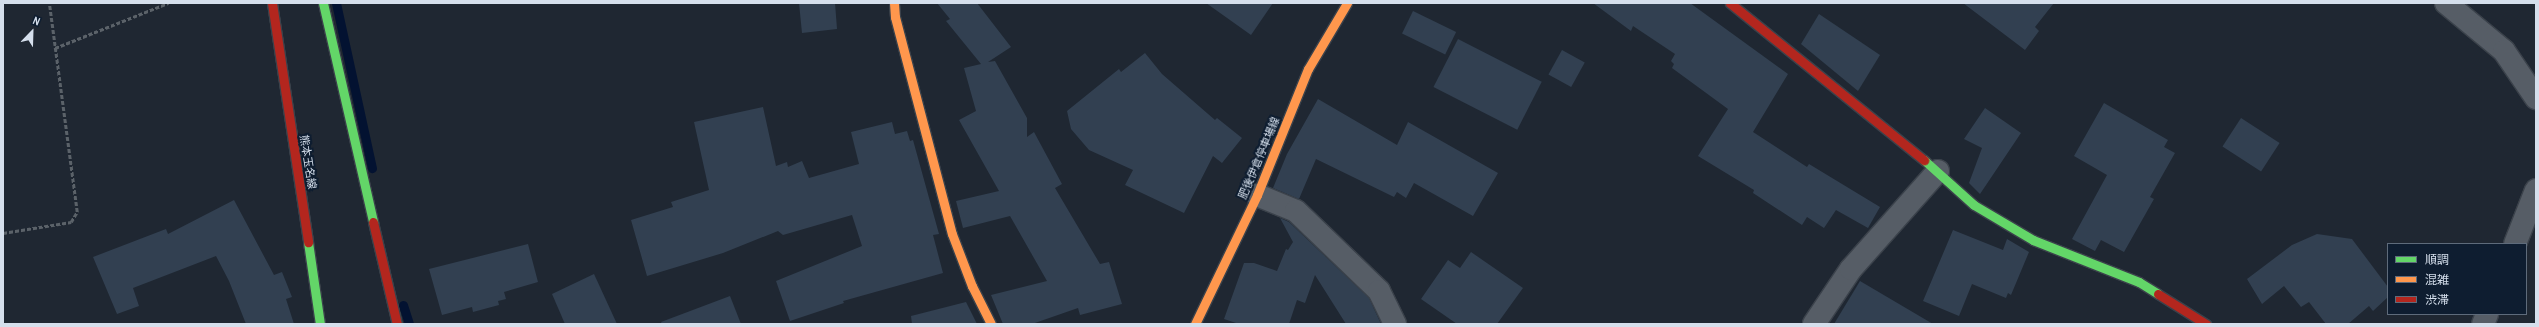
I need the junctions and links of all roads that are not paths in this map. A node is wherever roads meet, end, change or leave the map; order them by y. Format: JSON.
{"nodes":[{"id":1,"x":272,"y":3,"type":"edge"},
{"id":2,"x":323,"y":3,"type":"edge"},
{"id":3,"x":894,"y":3,"type":"edge"},
{"id":4,"x":1347,"y":3,"type":"edge"},
{"id":5,"x":1730,"y":3,"type":"edge"},
{"id":6,"x":2446,"y":3,"type":"edge"},
{"id":7,"x":2536,"y":98,"type":"edge"},
{"id":8,"x":1938,"y":171,"type":"junction"},
{"id":9,"x":2536,"y":190,"type":"edge"},
{"id":10,"x":1257,"y":195,"type":"junction"},
{"id":11,"x":2515,"y":243,"type":"edge"},
{"id":12,"x":320,"y":324,"type":"edge"},
{"id":13,"x":397,"y":324,"type":"edge"},
{"id":14,"x":991,"y":324,"type":"edge"},
{"id":15,"x":1195,"y":324,"type":"edge"},
{"id":16,"x":1395,"y":324,"type":"edge"},
{"id":17,"x":1814,"y":324,"type":"edge"},
{"id":18,"x":2206,"y":324,"type":"edge"}],
"edges":[{"from":1,"to":12,"type":"street","name":"熊本玉名線"},
{"from":2,"to":13,"type":"street"},
{"from":3,"to":14,"type":"street"},
{"from":4,"to":10,"type":"street","name":"肥後伊倉停車場線"},
{"from":5,"to":8,"type":"street"},
{"from":6,"to":7,"type":"street"},
{"from":8,"to":17,"type":"street"},
{"from":8,"to":18,"type":"street"},
{"from":9,"to":11,"type":"street"},
{"from":10,"to":15,"type":"street","name":"肥後伊倉停車場線"},
{"from":10,"to":16,"type":"street"}]}
